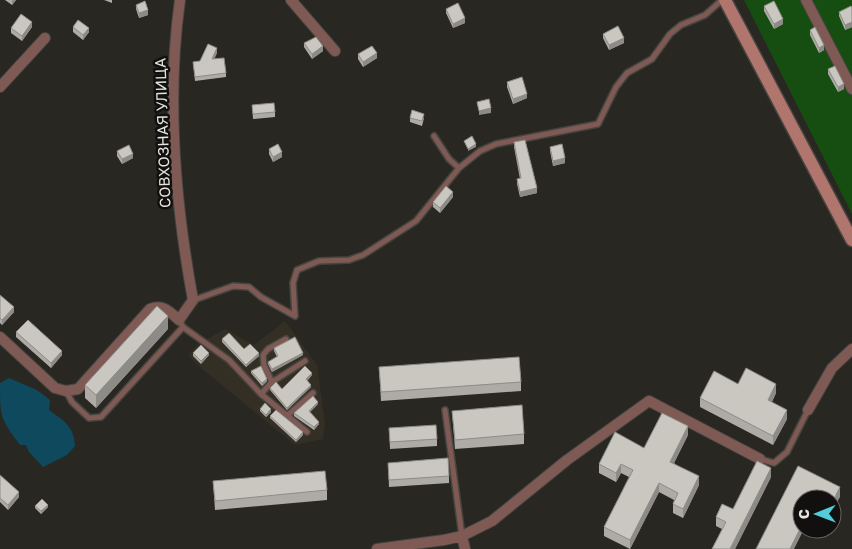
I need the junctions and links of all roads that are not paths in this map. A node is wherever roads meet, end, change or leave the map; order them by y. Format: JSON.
{"nodes":[{"id":1,"x":180,"y":0,"type":"edge"},
{"id":2,"x":292,"y":0,"type":"edge"},
{"id":3,"x":724,"y":0,"type":"edge"},
{"id":4,"x":806,"y":0,"type":"edge"},
{"id":5,"x":45,"y":38,"type":"dead end"},
{"id":6,"x":335,"y":51,"type":"dead end"},
{"id":7,"x":0,"y":86,"type":"edge"},
{"id":8,"x":852,"y":89,"type":"edge"},
{"id":9,"x":434,"y":136,"type":"dead end"},
{"id":10,"x":459,"y":168,"type":"junction"},
{"id":11,"x":852,"y":240,"type":"edge"},
{"id":12,"x":193,"y":300,"type":"junction"},
{"id":13,"x":181,"y":323,"type":"junction"},
{"id":14,"x":0,"y":337,"type":"edge"},
{"id":15,"x":286,"y":339,"type":"edge"},
{"id":16,"x":852,"y":349,"type":"edge"},
{"id":17,"x":305,"y":361,"type":"dead end"},
{"id":18,"x":272,"y":382,"type":"junction"},
{"id":19,"x":66,"y":391,"type":"junction"},
{"id":20,"x":313,"y":393,"type":"dead end"},
{"id":21,"x":261,"y":394,"type":"junction"},
{"id":22,"x":445,"y":410,"type":"dead end"},
{"id":23,"x":808,"y":410,"type":"joint"},
{"id":24,"x":288,"y":415,"type":"junction"},
{"id":25,"x":307,"y":432,"type":"dead end"},
{"id":26,"x":760,"y":459,"type":"joint"},
{"id":27,"x":462,"y":536,"type":"junction"},
{"id":28,"x":377,"y":549,"type":"edge"},
{"id":29,"x":465,"y":549,"type":"edge"}],
"edges":[{"from":1,"to":12,"type":"street","name":"СОВХОЗНАЯ УЛИЦА"},
{"from":2,"to":6,"type":"street"},
{"from":3,"to":10,"type":"lane"},
{"from":3,"to":11,"type":"main road"},
{"from":4,"to":8,"type":"street"},
{"from":5,"to":7,"type":"street"},
{"from":9,"to":10,"type":"lane"},
{"from":10,"to":12,"type":"lane"},
{"from":12,"to":13,"type":"street"},
{"from":13,"to":19,"type":"street"},
{"from":13,"to":19,"type":"lane"},
{"from":13,"to":21,"type":"lane"},
{"from":14,"to":19,"type":"street"},
{"from":15,"to":18,"type":"lane"},
{"from":16,"to":23,"type":"street"},
{"from":17,"to":18,"type":"lane"},
{"from":18,"to":21,"type":"lane"},
{"from":20,"to":24,"type":"lane"},
{"from":21,"to":24,"type":"lane"},
{"from":22,"to":27,"type":"lane"},
{"from":23,"to":26,"type":"lane"},
{"from":24,"to":25,"type":"lane"},
{"from":26,"to":27,"type":"street"},
{"from":27,"to":28,"type":"street"},
{"from":27,"to":29,"type":"street"}]}
